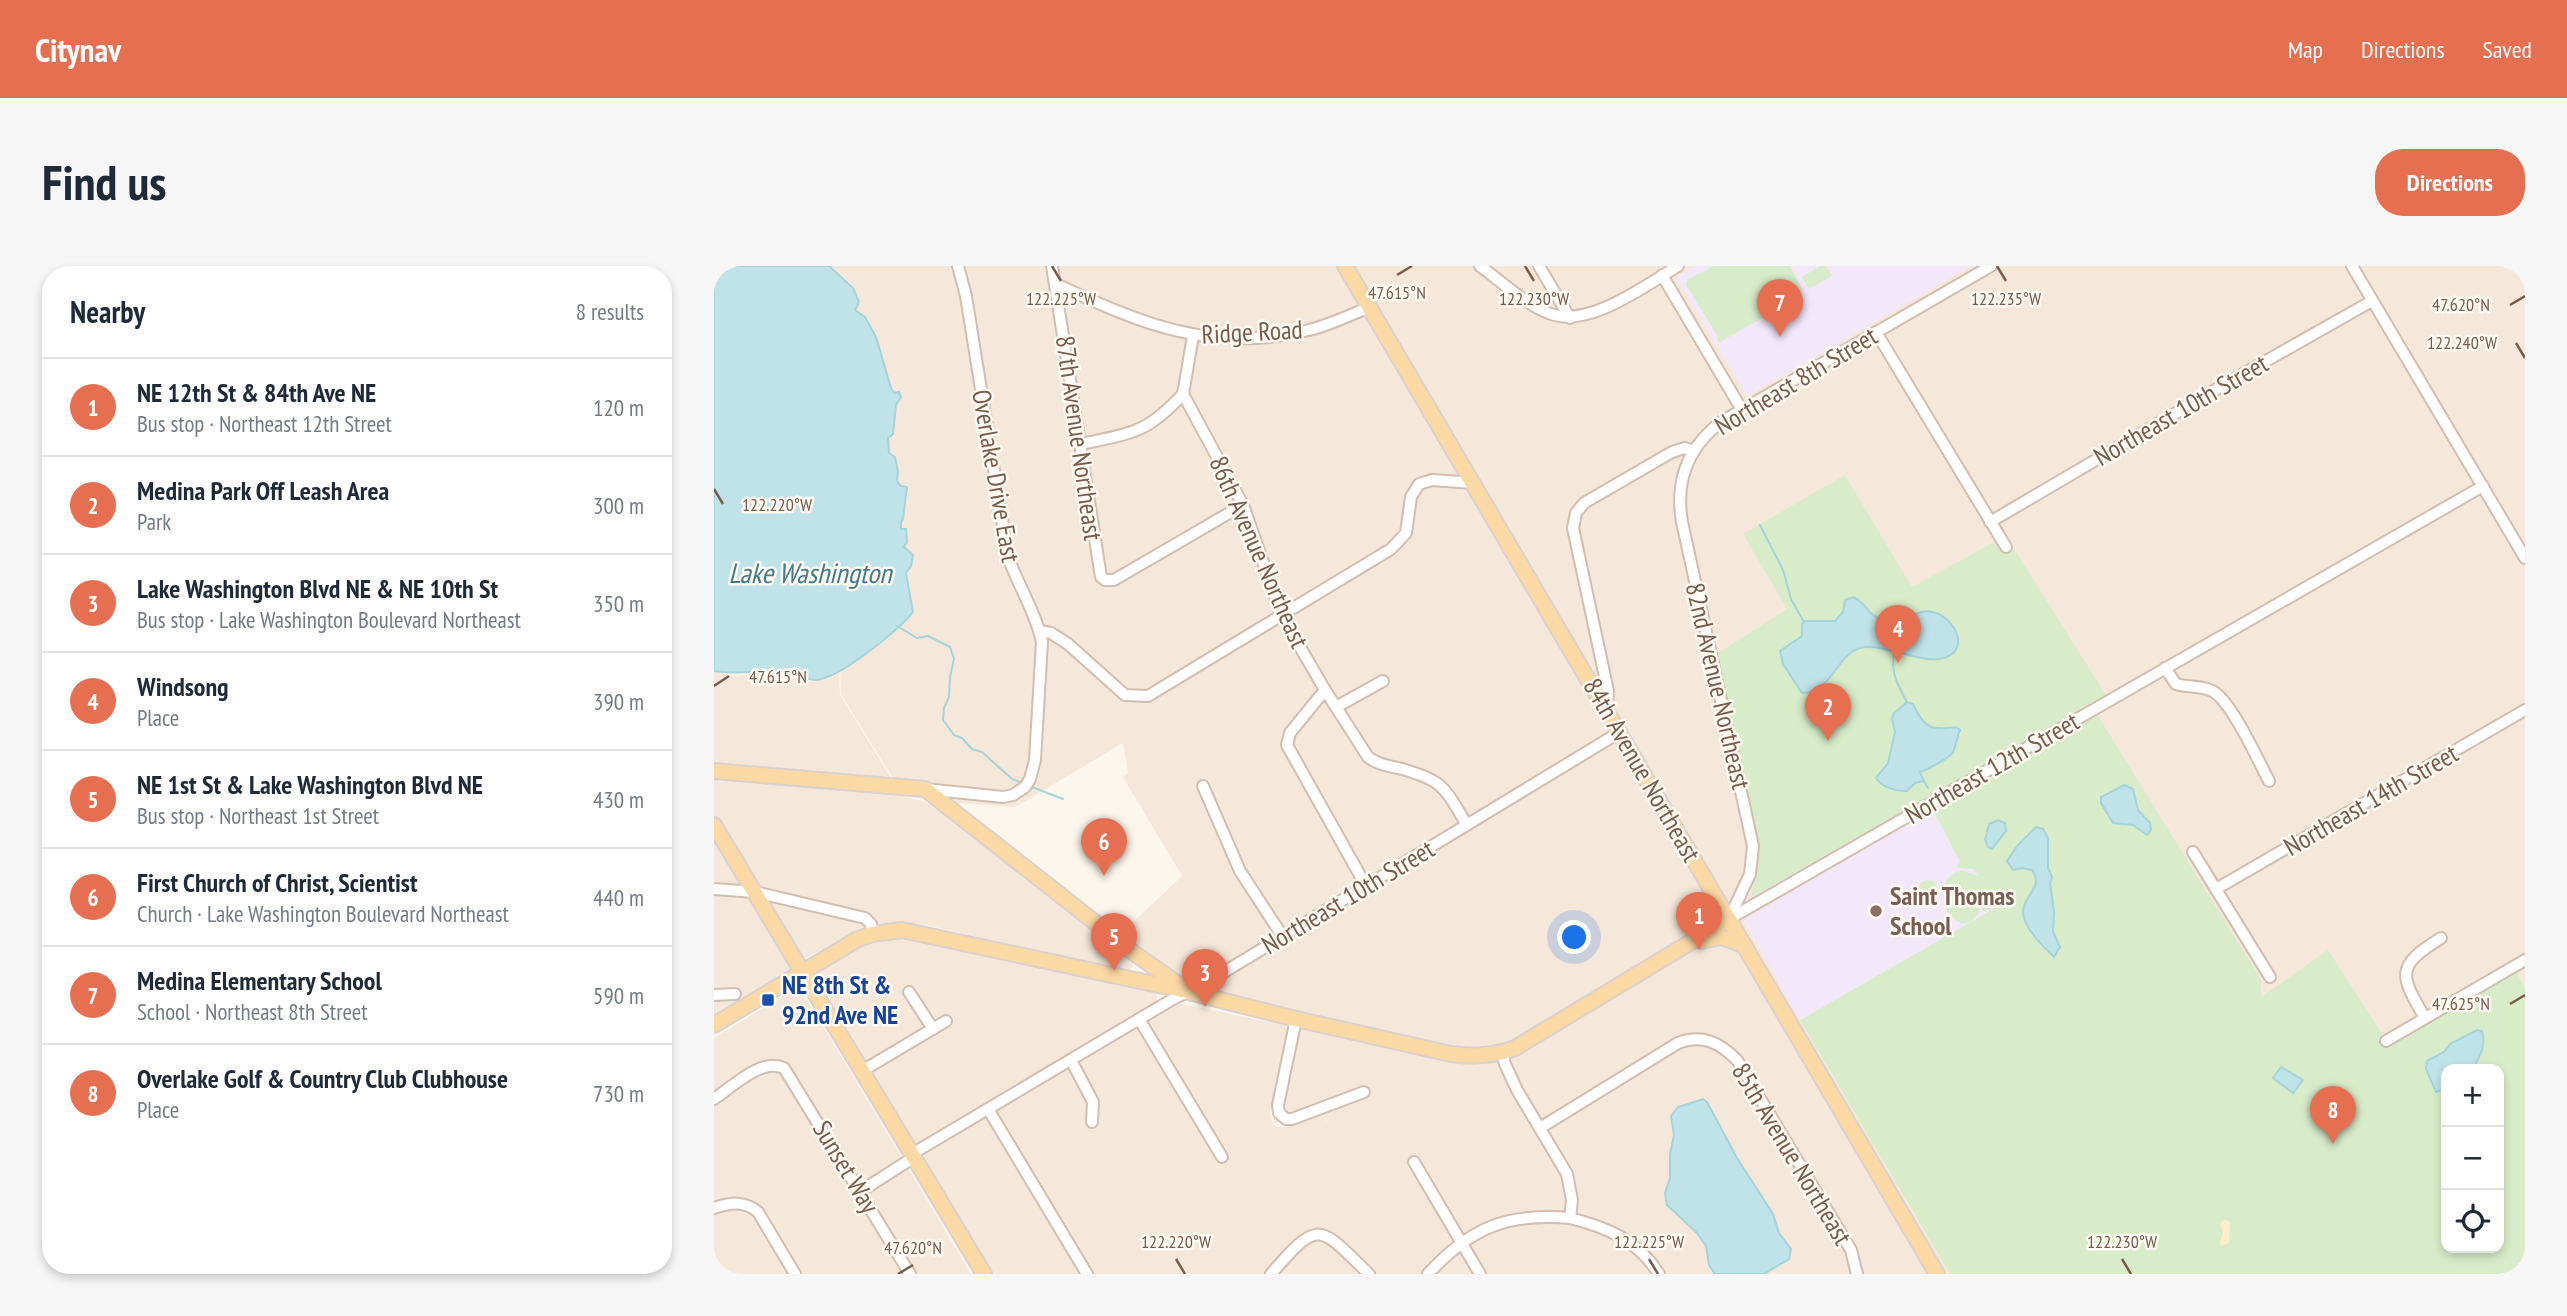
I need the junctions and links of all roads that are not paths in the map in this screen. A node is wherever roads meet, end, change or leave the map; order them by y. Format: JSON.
{"nodes":[{"id":1,"x":958,"y":266,"type":"edge"},
{"id":2,"x":1052,"y":266,"type":"edge"},
{"id":3,"x":1345,"y":266,"type":"edge"},
{"id":4,"x":1480,"y":266,"type":"edge"},
{"id":5,"x":1539,"y":266,"type":"edge"},
{"id":6,"x":1678,"y":266,"type":"edge"},
{"id":7,"x":1991,"y":266,"type":"edge"},
{"id":8,"x":2352,"y":266,"type":"edge"},
{"id":9,"x":1662,"y":275,"type":"junction"},
{"id":10,"x":1056,"y":284,"type":"junction"},
{"id":11,"x":2372,"y":301,"type":"junction"},
{"id":12,"x":1370,"y":307,"type":"junction"},
{"id":13,"x":1570,"y":318,"type":"junction"},
{"id":14,"x":1876,"y":332,"type":"junction"},
{"id":15,"x":1193,"y":336,"type":"junction"},
{"id":16,"x":1183,"y":394,"type":"junction"},
{"id":17,"x":1742,"y":410,"type":"junction"},
{"id":18,"x":1080,"y":444,"type":"junction"},
{"id":19,"x":1693,"y":451,"type":"junction"},
{"id":20,"x":1473,"y":483,"type":"junction"},
{"id":21,"x":2483,"y":486,"type":"junction"},
{"id":22,"x":1243,"y":505,"type":"junction"},
{"id":23,"x":1990,"y":522,"type":"junction"},
{"id":24,"x":2007,"y":547,"type":"dead end"},
{"id":25,"x":2525,"y":558,"type":"edge"},
{"id":26,"x":1282,"y":615,"type":"junction"},
{"id":27,"x":1040,"y":631,"type":"junction"},
{"id":28,"x":2165,"y":668,"type":"junction"},
{"id":29,"x":1383,"y":681,"type":"dead end"},
{"id":30,"x":1325,"y":690,"type":"junction"},
{"id":31,"x":1336,"y":708,"type":"junction"},
{"id":32,"x":1607,"y":710,"type":"junction"},
{"id":33,"x":2525,"y":710,"type":"edge"},
{"id":34,"x":1620,"y":732,"type":"junction"},
{"id":35,"x":714,"y":771,"type":"edge"},
{"id":36,"x":2269,"y":781,"type":"dead end"},
{"id":37,"x":1203,"y":786,"type":"dead end"},
{"id":38,"x":925,"y":789,"type":"junction"},
{"id":39,"x":951,"y":791,"type":"junction"},
{"id":40,"x":947,"y":806,"type":"junction"},
{"id":41,"x":714,"y":825,"type":"edge"},
{"id":42,"x":1467,"y":825,"type":"junction"},
{"id":43,"x":2193,"y":852,"type":"dead end"},
{"id":44,"x":1366,"y":886,"type":"junction"},
{"id":45,"x":714,"y":889,"type":"edge"},
{"id":46,"x":1744,"y":889,"type":"junction"},
{"id":47,"x":2216,"y":889,"type":"junction"},
{"id":48,"x":755,"y":892,"type":"junction"},
{"id":49,"x":1763,"y":901,"type":"junction"},
{"id":50,"x":1729,"y":919,"type":"junction"},
{"id":51,"x":873,"y":934,"type":"junction"},
{"id":52,"x":1283,"y":937,"type":"junction"},
{"id":53,"x":2441,"y":938,"type":"dead end"},
{"id":54,"x":1690,"y":943,"type":"junction"},
{"id":55,"x":1744,"y":945,"type":"junction"},
{"id":56,"x":1133,"y":953,"type":"junction"},
{"id":57,"x":2525,"y":960,"type":"edge"},
{"id":58,"x":802,"y":972,"type":"junction"},
{"id":59,"x":2270,"y":977,"type":"dead end"},
{"id":60,"x":1125,"y":978,"type":"junction"},
{"id":61,"x":909,"y":992,"type":"dead end"},
{"id":62,"x":1189,"y":992,"type":"junction"},
{"id":63,"x":734,"y":994,"type":"dead end"},
{"id":64,"x":714,"y":995,"type":"edge"},
{"id":65,"x":2425,"y":1018,"type":"junction"},
{"id":66,"x":1139,"y":1019,"type":"junction"},
{"id":67,"x":1296,"y":1019,"type":"junction"},
{"id":68,"x":946,"y":1021,"type":"dead end"},
{"id":69,"x":714,"y":1025,"type":"edge"},
{"id":70,"x":933,"y":1029,"type":"junction"},
{"id":71,"x":2386,"y":1041,"type":"dead end"},
{"id":72,"x":1502,"y":1052,"type":"junction"},
{"id":73,"x":1071,"y":1060,"type":"junction"},
{"id":74,"x":862,"y":1071,"type":"junction"},
{"id":75,"x":1364,"y":1092,"type":"dead end"},
{"id":76,"x":714,"y":1099,"type":"edge"},
{"id":77,"x":988,"y":1109,"type":"junction"},
{"id":78,"x":1092,"y":1122,"type":"dead end"},
{"id":79,"x":1540,"y":1128,"type":"junction"},
{"id":80,"x":912,"y":1156,"type":"junction"},
{"id":81,"x":1222,"y":1157,"type":"dead end"},
{"id":82,"x":1415,"y":1162,"type":"dead end"},
{"id":83,"x":861,"y":1191,"type":"junction"},
{"id":84,"x":714,"y":1208,"type":"edge"},
{"id":85,"x":1570,"y":1217,"type":"junction"},
{"id":86,"x":1461,"y":1243,"type":"junction"},
{"id":87,"x":795,"y":1274,"type":"edge"},
{"id":88,"x":910,"y":1274,"type":"edge"},
{"id":89,"x":984,"y":1274,"type":"edge"},
{"id":90,"x":1087,"y":1274,"type":"edge"},
{"id":91,"x":1271,"y":1274,"type":"edge"},
{"id":92,"x":1369,"y":1274,"type":"edge"},
{"id":93,"x":1428,"y":1274,"type":"edge"},
{"id":94,"x":1480,"y":1274,"type":"edge"},
{"id":95,"x":1659,"y":1274,"type":"edge"},
{"id":96,"x":1857,"y":1274,"type":"edge"},
{"id":97,"x":1937,"y":1274,"type":"edge"}],
"edges":[{"from":1,"to":27,"type":"street","name":"Overlake Drive East"},
{"from":2,"to":10,"type":"street","name":"87th Avenue Northeast"},
{"from":3,"to":12,"type":"main road","name":"84th Avenue Northeast"},
{"from":4,"to":13,"type":"street"},
{"from":5,"to":13,"type":"street"},
{"from":6,"to":9,"type":"street"},
{"from":7,"to":14,"type":"street","name":"Northeast 8th Street"},
{"from":8,"to":11,"type":"street"},
{"from":9,"to":13,"type":"street"},
{"from":9,"to":17,"type":"street"},
{"from":10,"to":15,"type":"street","name":"Ridge Road"},
{"from":10,"to":18,"type":"street","name":"87th Avenue Northeast"},
{"from":11,"to":21,"type":"street"},
{"from":11,"to":23,"type":"street","name":"Northeast 10th Street"},
{"from":12,"to":15,"type":"street","name":"Ridge Road"},
{"from":12,"to":20,"type":"main road","name":"84th Avenue Northeast"},
{"from":14,"to":17,"type":"street","name":"Northeast 8th Street"},
{"from":14,"to":23,"type":"street"},
{"from":15,"to":16,"type":"street"},
{"from":16,"to":18,"type":"street"},
{"from":16,"to":22,"type":"street","name":"86th Avenue Northeast"},
{"from":17,"to":19,"type":"street","name":"Northeast 8th Street"},
{"from":18,"to":22,"type":"street","name":"87th Avenue Northeast"},
{"from":19,"to":32,"type":"street","name":"Northeast 8th Street"},
{"from":19,"to":46,"type":"street","name":"82nd Avenue Northeast"},
{"from":20,"to":26,"type":"street"},
{"from":20,"to":32,"type":"main road","name":"84th Avenue Northeast"},
{"from":21,"to":25,"type":"street"},
{"from":21,"to":28,"type":"street","name":"Northeast 12th Street"},
{"from":22,"to":26,"type":"street","name":"86th Avenue Northeast"},
{"from":23,"to":24,"type":"street"},
{"from":26,"to":27,"type":"street"},
{"from":26,"to":30,"type":"street","name":"86th Avenue Northeast"},
{"from":27,"to":39,"type":"street","name":"Overlake Drive East"},
{"from":28,"to":36,"type":"street"},
{"from":28,"to":49,"type":"street","name":"Northeast 12th Street"},
{"from":29,"to":31,"type":"street"},
{"from":30,"to":31,"type":"street","name":"86th Avenue Northeast"},
{"from":30,"to":44,"type":"street"},
{"from":31,"to":42,"type":"street","name":"86th Avenue Northeast"},
{"from":32,"to":34,"type":"main road","name":"84th Avenue Northeast"},
{"from":33,"to":47,"type":"street","name":"Northeast 14th Street"},
{"from":34,"to":42,"type":"street","name":"Northeast 10th Street"},
{"from":34,"to":50,"type":"main road","name":"84th Avenue Northeast"},
{"from":35,"to":38,"type":"main road"},
{"from":37,"to":52,"type":"street"},
{"from":38,"to":39,"type":"street","name":"Overlake Drive East"},
{"from":38,"to":40,"type":"main road"},
{"from":39,"to":40,"type":"street"},
{"from":40,"to":56,"type":"main road"},
{"from":41,"to":48,"type":"main road"},
{"from":42,"to":44,"type":"street","name":"Northeast 10th Street"},
{"from":43,"to":47,"type":"street"},
{"from":44,"to":52,"type":"street","name":"Northeast 10th Street"},
{"from":45,"to":48,"type":"street"},
{"from":46,"to":49,"type":"street"},
{"from":46,"to":50,"type":"street","name":"82nd Avenue Northeast"},
{"from":47,"to":59,"type":"street"},
{"from":48,"to":51,"type":"street"},
{"from":48,"to":58,"type":"main road"},
{"from":49,"to":50,"type":"street","name":"Northeast 12th Street"},
{"from":50,"to":54,"type":"main road","name":"Northeast 12th Street"},
{"from":50,"to":55,"type":"main road","name":"84th Avenue Northeast"},
{"from":51,"to":58,"type":"main road"},
{"from":51,"to":60,"type":"main road","name":"Northeast 12th Street"},
{"from":52,"to":62,"type":"street","name":"Northeast 10th Street"},
{"from":53,"to":65,"type":"street"},
{"from":54,"to":55,"type":"main road"},
{"from":54,"to":72,"type":"main road","name":"Northeast 12th Street"},
{"from":55,"to":97,"type":"main road","name":"84th Avenue Northeast"},
{"from":56,"to":60,"type":"main road"},
{"from":56,"to":62,"type":"main road"},
{"from":57,"to":65,"type":"street"},
{"from":58,"to":69,"type":"main road"},
{"from":58,"to":74,"type":"main road"},
{"from":60,"to":62,"type":"main road","name":"Northeast 12th Street"},
{"from":61,"to":70,"type":"street"},
{"from":62,"to":66,"type":"street","name":"Northeast 10th Street"},
{"from":62,"to":67,"type":"main road","name":"Northeast 12th Street"},
{"from":63,"to":64,"type":"street"},
{"from":65,"to":71,"type":"street"},
{"from":66,"to":73,"type":"street","name":"Northeast 10th Street"},
{"from":66,"to":81,"type":"street"},
{"from":67,"to":72,"type":"main road","name":"Northeast 12th Street"},
{"from":67,"to":75,"type":"street"},
{"from":68,"to":70,"type":"street"},
{"from":70,"to":74,"type":"street"},
{"from":72,"to":79,"type":"street"},
{"from":73,"to":77,"type":"street","name":"Northeast 10th Street"},
{"from":73,"to":78,"type":"street"},
{"from":74,"to":80,"type":"main road"},
{"from":76,"to":83,"type":"street","name":"Sunset Way"},
{"from":77,"to":80,"type":"street","name":"Northeast 10th Street"},
{"from":77,"to":90,"type":"street"},
{"from":79,"to":85,"type":"street"},
{"from":79,"to":96,"type":"street","name":"85th Avenue Northeast"},
{"from":80,"to":83,"type":"street","name":"Northeast 10th Street"},
{"from":80,"to":89,"type":"main road"},
{"from":82,"to":86,"type":"street"},
{"from":83,"to":88,"type":"street","name":"Sunset Way"},
{"from":84,"to":87,"type":"street"},
{"from":85,"to":86,"type":"street"},
{"from":85,"to":95,"type":"street"},
{"from":86,"to":93,"type":"street"},
{"from":86,"to":94,"type":"street"},
{"from":91,"to":92,"type":"street"}]}
